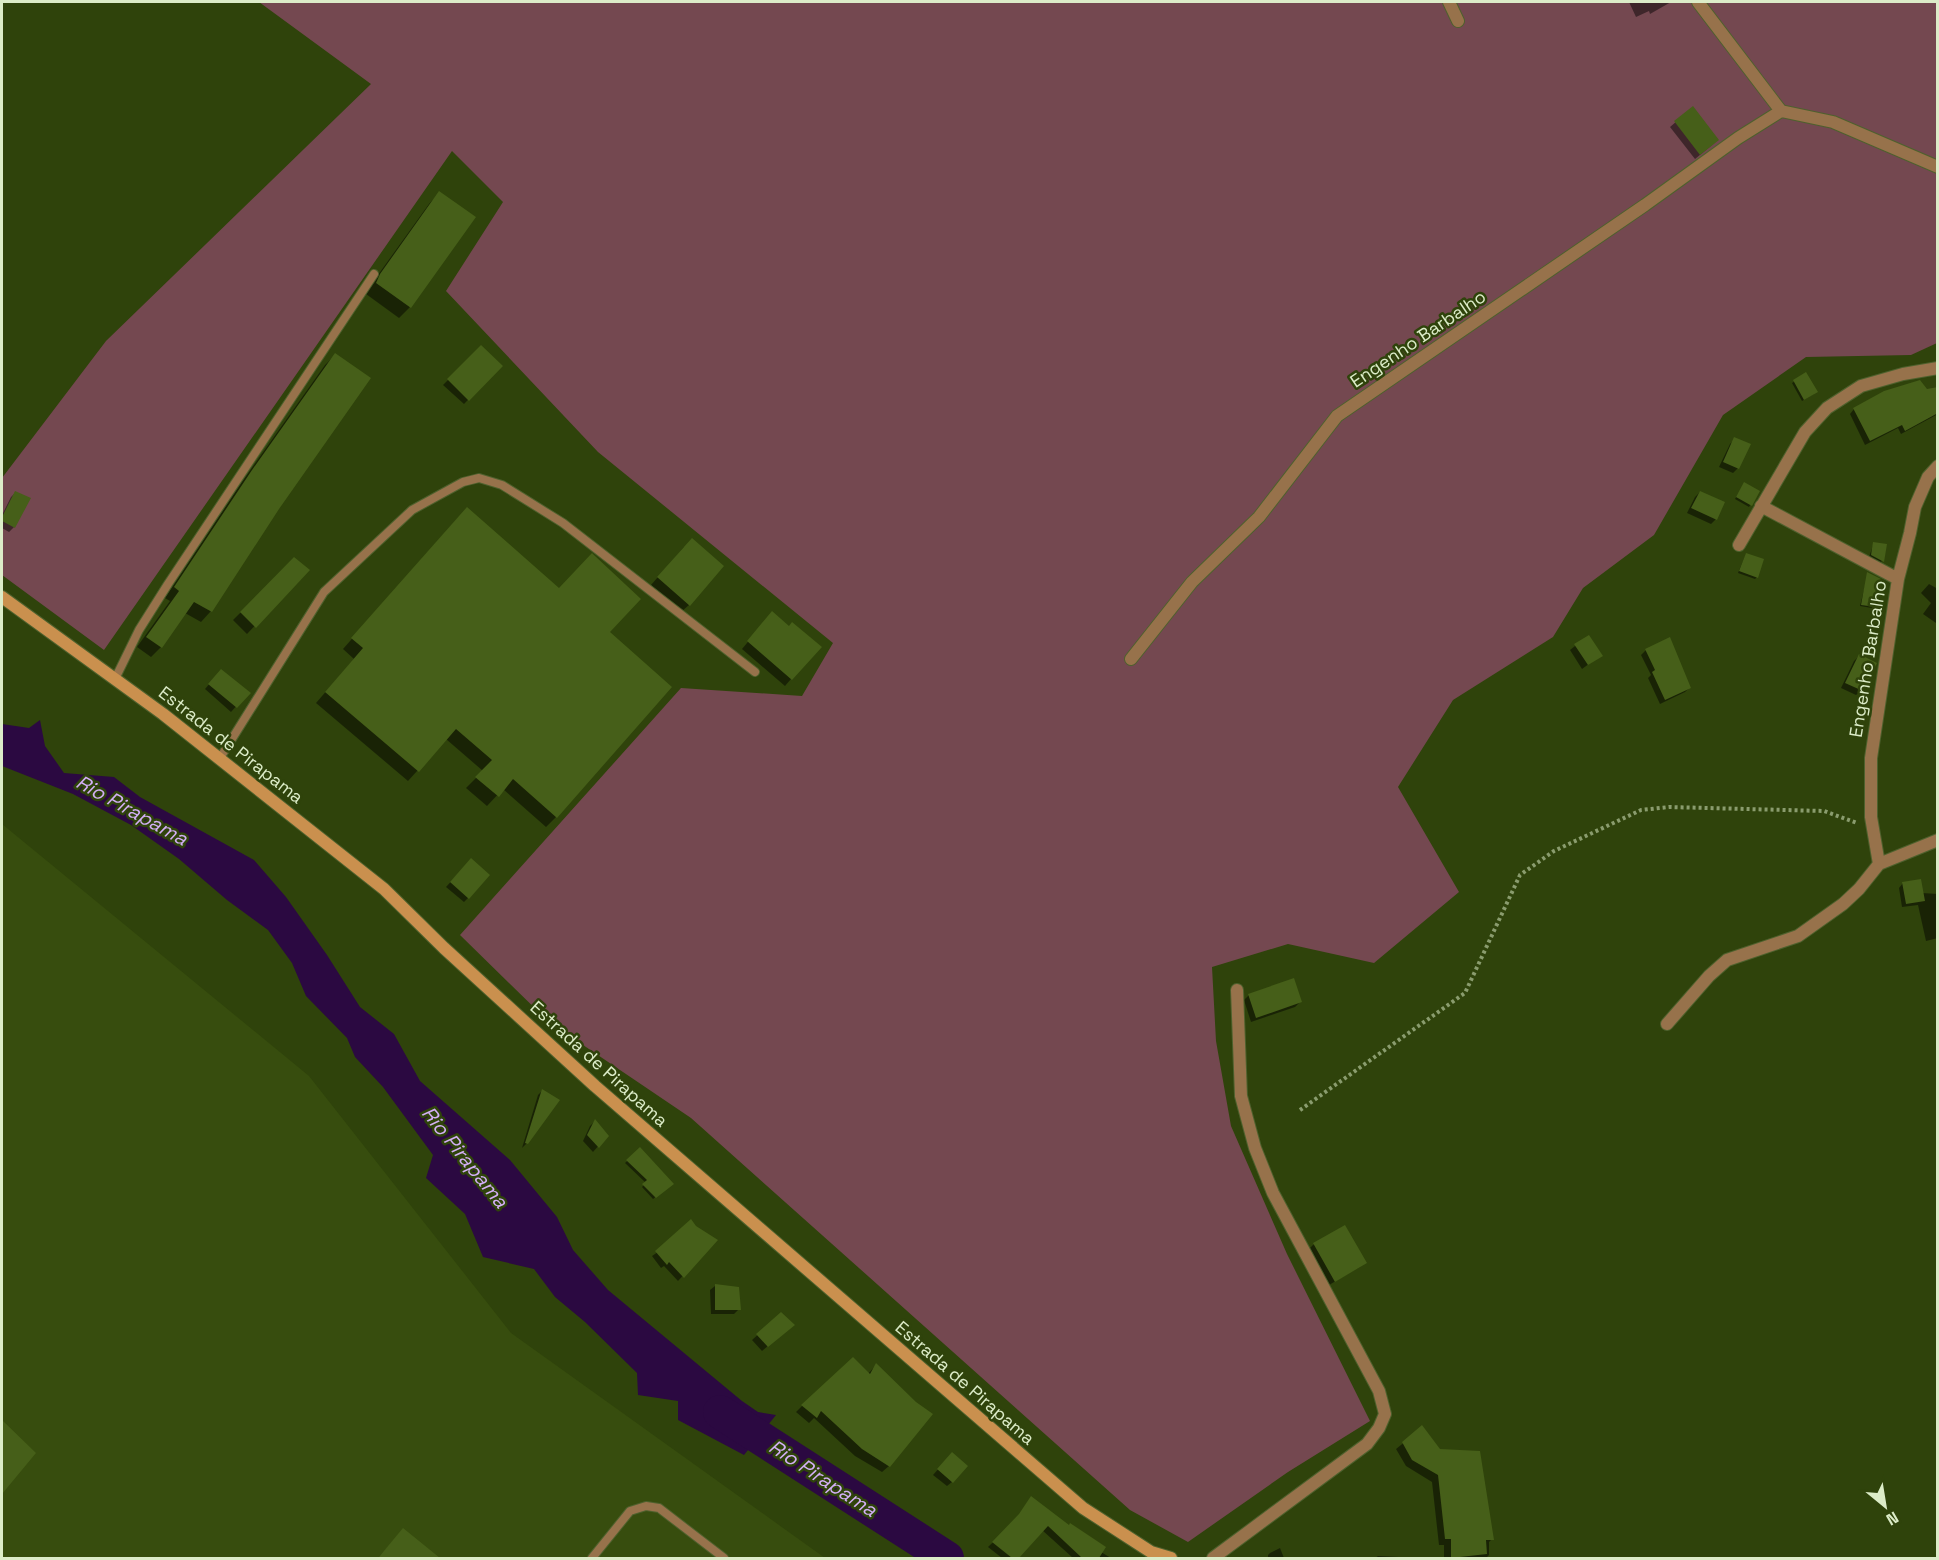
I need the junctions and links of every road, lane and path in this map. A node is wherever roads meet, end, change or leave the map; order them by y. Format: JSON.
{"nodes":[{"id":1,"x":1449,"y":2,"type":"edge"},
{"id":2,"x":1698,"y":2,"type":"edge"},
{"id":3,"x":1458,"y":21,"type":"dead end"},
{"id":4,"x":1781,"y":111,"type":"junction"},
{"id":5,"x":1938,"y":167,"type":"edge"},
{"id":6,"x":374,"y":274,"type":"dead end"},
{"id":7,"x":1938,"y":368,"type":"edge"},
{"id":8,"x":1938,"y":466,"type":"edge"},
{"id":9,"x":1761,"y":506,"type":"junction"},
{"id":10,"x":1739,"y":546,"type":"dead end"},
{"id":11,"x":1899,"y":579,"type":"junction"},
{"id":12,"x":2,"y":597,"type":"edge"},
{"id":13,"x":1131,"y":659,"type":"dead end"},
{"id":14,"x":755,"y":672,"type":"dead end"},
{"id":15,"x":115,"y":679,"type":"junction"},
{"id":16,"x":220,"y":758,"type":"junction"},
{"id":17,"x":1872,"y":828,"type":"junction"},
{"id":18,"x":1938,"y":840,"type":"edge"},
{"id":19,"x":1879,"y":864,"type":"junction"},
{"id":20,"x":1237,"y":990,"type":"dead end"},
{"id":21,"x":1666,"y":1024,"type":"dead end"},
{"id":22,"x":1300,"y":1110,"type":"dead end"},
{"id":23,"x":592,"y":1558,"type":"edge"},
{"id":24,"x":724,"y":1558,"type":"edge"},
{"id":25,"x":1171,"y":1558,"type":"edge"},
{"id":26,"x":1213,"y":1558,"type":"edge"}],
"edges":[{"from":1,"to":3,"type":"street"},
{"from":2,"to":4,"type":"street"},
{"from":4,"to":5,"type":"street"},
{"from":4,"to":13,"type":"street","name":"Engenho Barbalho"},
{"from":6,"to":15,"type":"lane"},
{"from":7,"to":9,"type":"street"},
{"from":8,"to":11,"type":"street","name":"Engenho Barbalho"},
{"from":9,"to":10,"type":"street"},
{"from":9,"to":11,"type":"street"},
{"from":11,"to":17,"type":"street","name":"Engenho Barbalho"},
{"from":12,"to":15,"type":"main road","name":"Estrada de Pirapama"},
{"from":14,"to":16,"type":"lane"},
{"from":15,"to":16,"type":"main road","name":"Estrada de Pirapama"},
{"from":16,"to":25,"type":"main road","name":"Estrada de Pirapama"},
{"from":17,"to":19,"type":"street","name":"Engenho Barbalho"},
{"from":17,"to":22,"type":"path"},
{"from":18,"to":19,"type":"street"},
{"from":19,"to":21,"type":"street"},
{"from":20,"to":26,"type":"street"},
{"from":23,"to":24,"type":"lane"}]}
